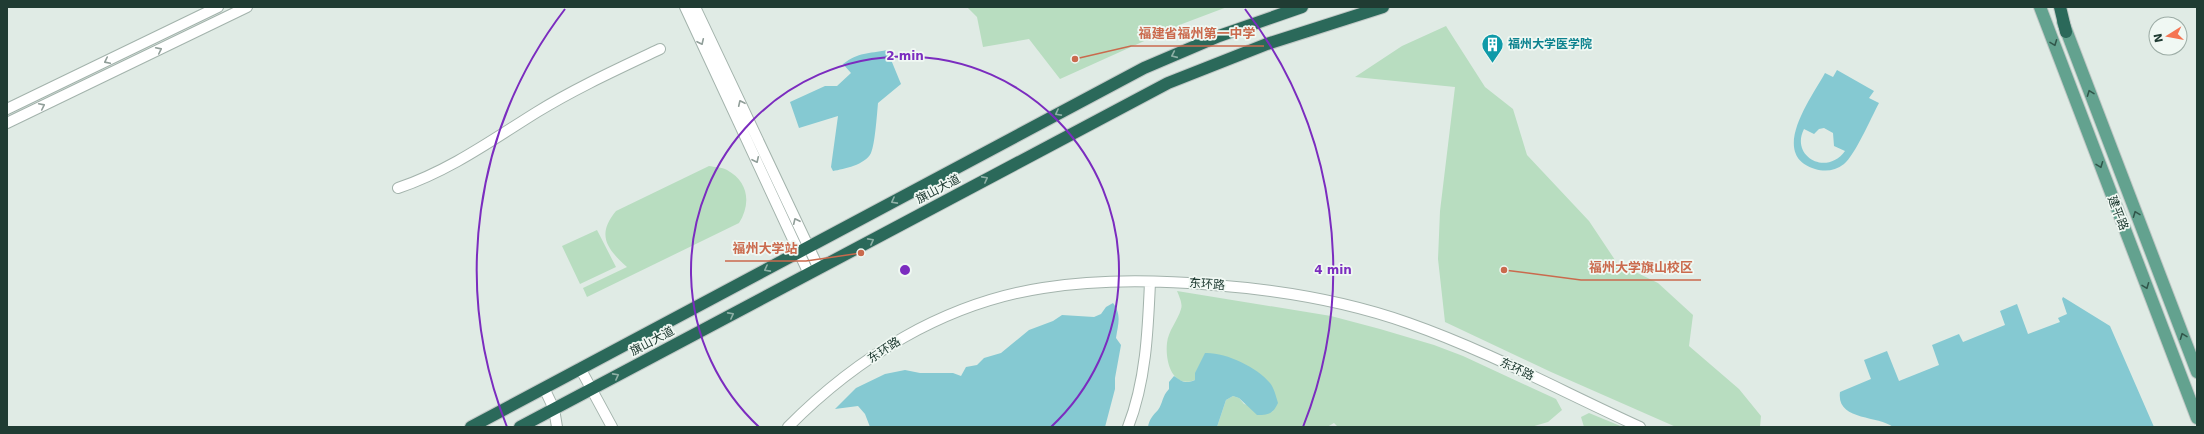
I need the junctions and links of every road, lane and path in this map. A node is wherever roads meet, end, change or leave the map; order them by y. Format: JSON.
{"nodes":[{"id":1,"x":218,"y":7,"type":"edge"},
{"id":2,"x":247,"y":7,"type":"edge"},
{"id":3,"x":685,"y":7,"type":"edge"},
{"id":4,"x":695,"y":7,"type":"edge"},
{"id":5,"x":1302,"y":7,"type":"edge"},
{"id":6,"x":1383,"y":7,"type":"edge"},
{"id":7,"x":2040,"y":7,"type":"edge"},
{"id":8,"x":2057,"y":7,"type":"edge"},
{"id":9,"x":2060,"y":7,"type":"edge"},
{"id":10,"x":1361,"y":10,"type":"edge"},
{"id":11,"x":2066,"y":32,"type":"junction"},
{"id":12,"x":660,"y":49,"type":"dead end"},
{"id":13,"x":7,"y":109,"type":"edge"},
{"id":14,"x":7,"y":123,"type":"edge"},
{"id":15,"x":398,"y":188,"type":"dead end"},
{"id":16,"x":803,"y":250,"type":"junction"},
{"id":17,"x":814,"y":271,"type":"junction"},
{"id":18,"x":1150,"y":282,"type":"junction"},
{"id":19,"x":580,"y":368,"type":"junction"},
{"id":20,"x":2197,"y":372,"type":"edge"},
{"id":21,"x":544,"y":388,"type":"junction"},
{"id":22,"x":591,"y":389,"type":"junction"},
{"id":23,"x":554,"y":409,"type":"junction"},
{"id":24,"x":2197,"y":418,"type":"edge"},
{"id":25,"x":470,"y":427,"type":"edge"},
{"id":26,"x":520,"y":427,"type":"edge"},
{"id":27,"x":557,"y":427,"type":"edge"},
{"id":28,"x":612,"y":427,"type":"edge"},
{"id":29,"x":788,"y":427,"type":"edge"},
{"id":30,"x":1128,"y":427,"type":"edge"},
{"id":31,"x":1640,"y":427,"type":"edge"}],
"edges":[{"from":1,"to":13,"type":"street","one_way":true},
{"from":14,"to":2,"type":"street","one_way":true},
{"from":3,"to":16,"type":"street","one_way":true},
{"from":16,"to":4,"type":"street","one_way":true},
{"from":5,"to":16,"type":"highway","name":"旗山大道","one_way":true},
{"from":6,"to":10,"type":"highway","name":"旗山大道"},
{"from":7,"to":24,"type":"main road","name":"建平路","one_way":true},
{"from":8,"to":11,"type":"main road","name":"建平路"},
{"from":9,"to":11,"type":"highway"},
{"from":17,"to":10,"type":"highway","name":"旗山大道","one_way":true},
{"from":20,"to":11,"type":"main road","name":"建平路","one_way":true},
{"from":12,"to":15,"type":"street"},
{"from":16,"to":17,"type":"street"},
{"from":16,"to":19,"type":"highway","name":"旗山大道","one_way":true},
{"from":22,"to":17,"type":"highway","name":"旗山大道","one_way":true},
{"from":18,"to":29,"type":"street","name":"东环路"},
{"from":18,"to":30,"type":"street"},
{"from":18,"to":31,"type":"street","name":"东环路"},
{"from":19,"to":21,"type":"highway","name":"旗山大道"},
{"from":19,"to":22,"type":"street"},
{"from":21,"to":23,"type":"street"},
{"from":21,"to":25,"type":"highway","name":"旗山大道"},
{"from":22,"to":23,"type":"highway","name":"旗山大道"},
{"from":22,"to":28,"type":"street"},
{"from":23,"to":26,"type":"highway","name":"旗山大道"},
{"from":23,"to":27,"type":"street"}]}
